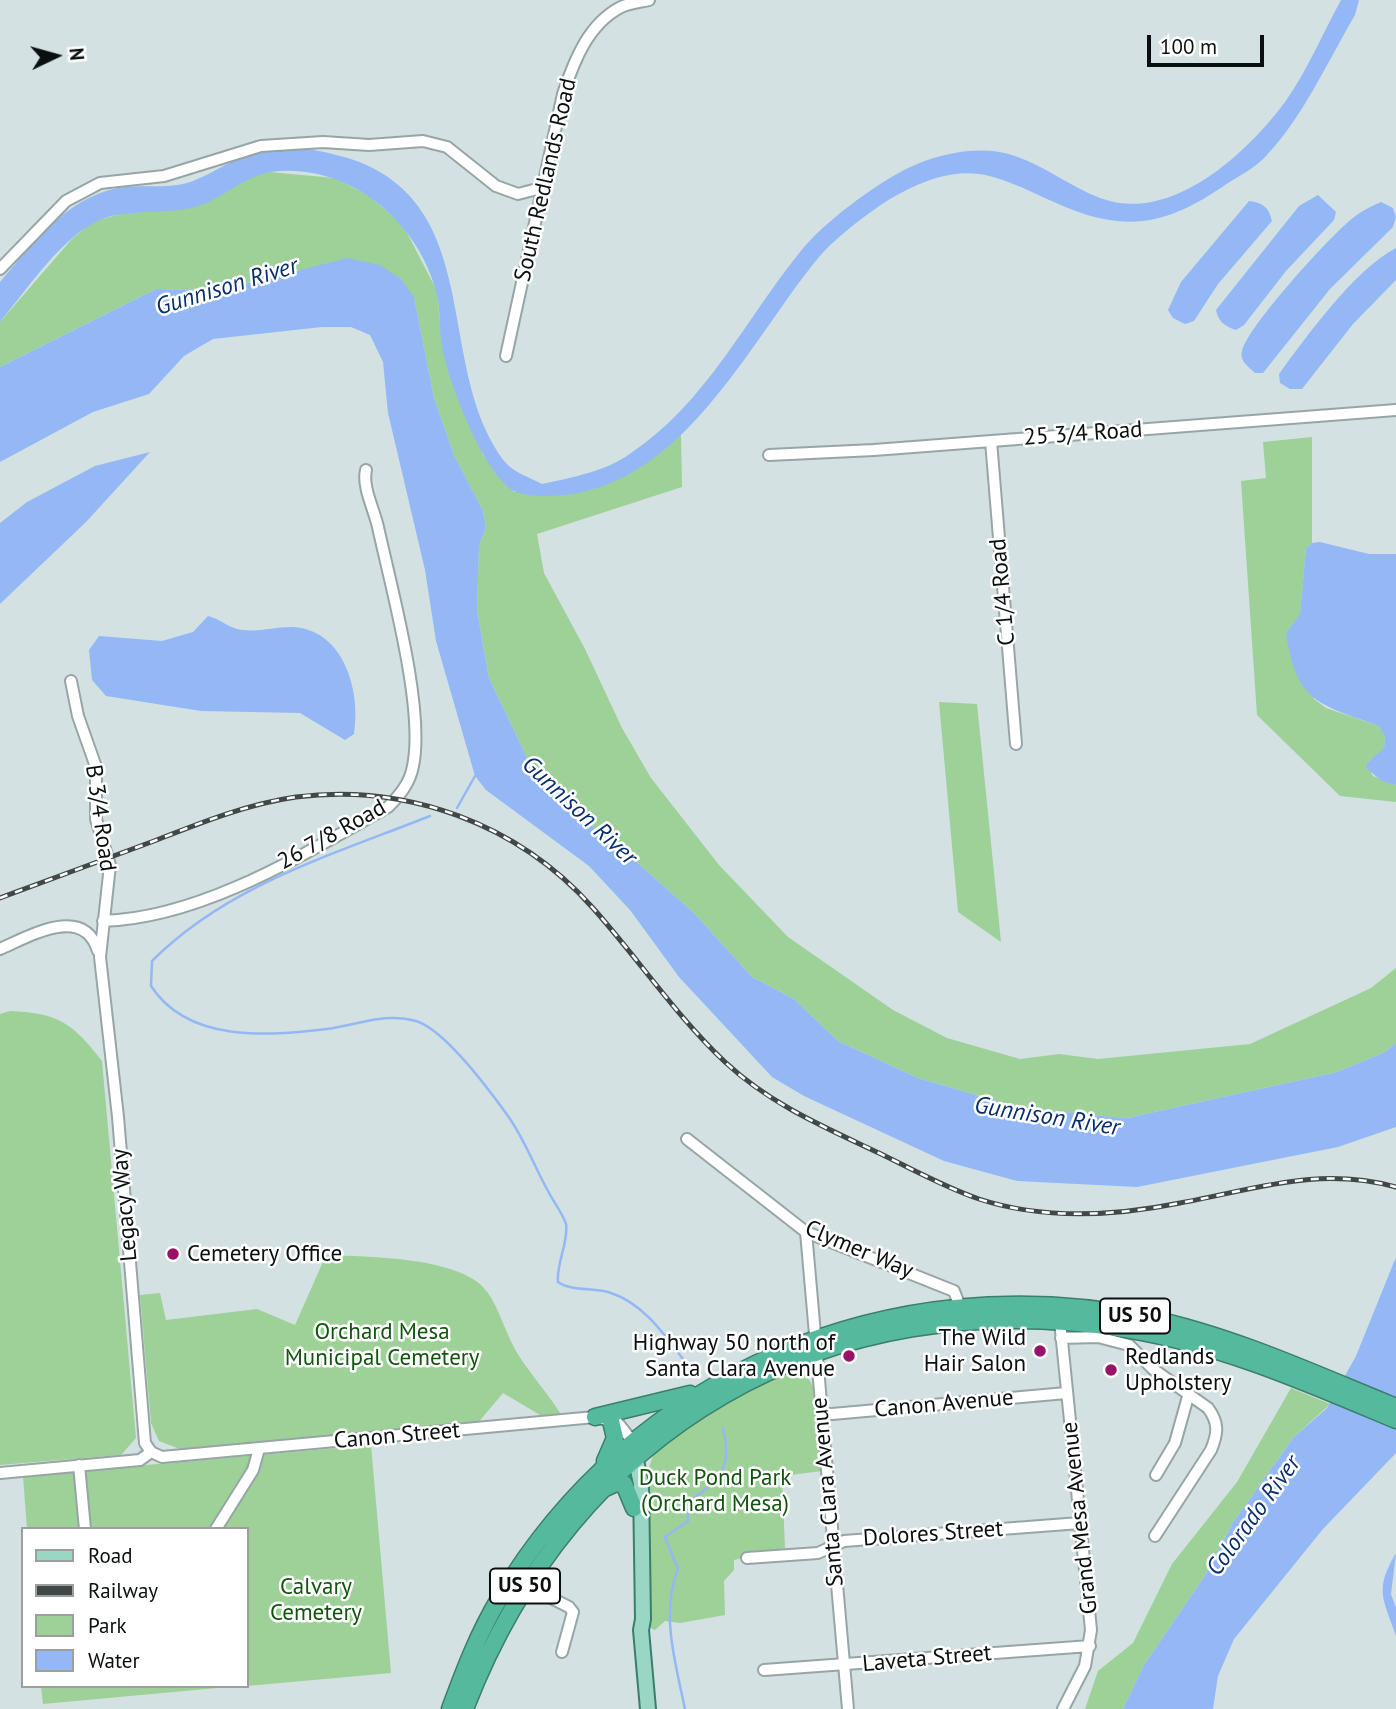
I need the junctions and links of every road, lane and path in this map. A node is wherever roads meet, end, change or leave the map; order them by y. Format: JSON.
{"nodes":[{"id":1,"x":649,"y":0,"type":"edge"},
{"id":2,"x":545,"y":187,"type":"junction"},
{"id":3,"x":0,"y":269,"type":"edge"},
{"id":4,"x":506,"y":356,"type":"dead end"},
{"id":5,"x":1396,"y":410,"type":"edge"},
{"id":6,"x":991,"y":441,"type":"junction"},
{"id":7,"x":769,"y":455,"type":"dead end"},
{"id":8,"x":366,"y":470,"type":"dead end"},
{"id":9,"x":71,"y":681,"type":"dead end"},
{"id":10,"x":1016,"y":744,"type":"dead end"},
{"id":11,"x":103,"y":921,"type":"junction"},
{"id":12,"x":0,"y":949,"type":"edge"},
{"id":13,"x":100,"y":957,"type":"junction"},
{"id":14,"x":687,"y":1139,"type":"dead end"},
{"id":15,"x":806,"y":1232,"type":"junction"},
{"id":16,"x":1051,"y":1306,"type":"junction"},
{"id":17,"x":960,"y":1307,"type":"junction"},
{"id":18,"x":941,"y":1316,"type":"junction"},
{"id":19,"x":1060,"y":1330,"type":"junction"},
{"id":20,"x":1218,"y":1336,"type":"junction"},
{"id":21,"x":815,"y":1344,"type":"junction"},
{"id":22,"x":1251,"y":1356,"type":"junction"},
{"id":23,"x":1301,"y":1375,"type":"junction"},
{"id":24,"x":709,"y":1388,"type":"junction"},
{"id":25,"x":1066,"y":1393,"type":"junction"},
{"id":26,"x":1189,"y":1393,"type":"junction"},
{"id":27,"x":1396,"y":1406,"type":"edge"},
{"id":28,"x":821,"y":1415,"type":"junction"},
{"id":29,"x":603,"y":1419,"type":"junction"},
{"id":30,"x":1396,"y":1420,"type":"edge"},
{"id":31,"x":259,"y":1448,"type":"junction"},
{"id":32,"x":151,"y":1452,"type":"junction"},
{"id":33,"x":635,"y":1458,"type":"junction"},
{"id":34,"x":79,"y":1465,"type":"junction"},
{"id":35,"x":0,"y":1473,"type":"edge"},
{"id":36,"x":598,"y":1473,"type":"junction"},
{"id":37,"x":1156,"y":1475,"type":"dead end"},
{"id":38,"x":600,"y":1490,"type":"junction"},
{"id":39,"x":634,"y":1508,"type":"junction"},
{"id":40,"x":1080,"y":1523,"type":"junction"},
{"id":41,"x":85,"y":1527,"type":"edge"},
{"id":42,"x":217,"y":1527,"type":"edge"},
{"id":43,"x":1155,"y":1536,"type":"dead end"},
{"id":44,"x":833,"y":1546,"type":"junction"},
{"id":45,"x":529,"y":1555,"type":"junction"},
{"id":46,"x":747,"y":1558,"type":"dead end"},
{"id":47,"x":527,"y":1583,"type":"junction"},
{"id":48,"x":641,"y":1630,"type":"junction"},
{"id":49,"x":1090,"y":1646,"type":"junction"},
{"id":50,"x":562,"y":1652,"type":"dead end"},
{"id":51,"x":844,"y":1666,"type":"junction"},
{"id":52,"x":764,"y":1670,"type":"dead end"},
{"id":53,"x":450,"y":1709,"type":"edge"},
{"id":54,"x":466,"y":1709,"type":"edge"},
{"id":55,"x":648,"y":1709,"type":"edge"},
{"id":56,"x":848,"y":1709,"type":"edge"},
{"id":57,"x":1063,"y":1709,"type":"edge"}],
"edges":[{"from":1,"to":2,"type":"street","name":"South Redlands Road"},
{"from":2,"to":3,"type":"street"},
{"from":2,"to":4,"type":"street","name":"South Redlands Road"},
{"from":5,"to":6,"type":"street","name":"25 3/4 Road"},
{"from":6,"to":7,"type":"street","name":"25 3/4 Road"},
{"from":6,"to":10,"type":"street","name":"C 1/4 Road"},
{"from":8,"to":11,"type":"street","name":"26 7/8 Road"},
{"from":9,"to":11,"type":"street","name":"B 3/4 Road"},
{"from":11,"to":13,"type":"street","name":"B 3/4 Road"},
{"from":12,"to":13,"type":"street"},
{"from":13,"to":32,"type":"street","name":"Legacy Way"},
{"from":14,"to":15,"type":"street","name":"Clymer Way"},
{"from":15,"to":17,"type":"street","name":"Clymer Way"},
{"from":15,"to":21,"type":"street","name":"Santa Clara Avenue"},
{"from":16,"to":17,"type":"highway","number":"US 50"},
{"from":16,"to":18,"type":"highway"},
{"from":16,"to":20,"type":"highway","number":"US 50"},
{"from":17,"to":18,"type":"highway","number":"US 50"},
{"from":18,"to":19,"type":"highway","number":"US 50"},
{"from":18,"to":21,"type":"highway","number":"US 50"},
{"from":19,"to":20,"type":"highway"},
{"from":19,"to":22,"type":"highway","number":"US 50"},
{"from":19,"to":25,"type":"street","name":"Grand Mesa Avenue"},
{"from":19,"to":26,"type":"street"},
{"from":20,"to":22,"type":"highway","number":"US 50"},
{"from":21,"to":24,"type":"highway","number":"US 50"},
{"from":21,"to":28,"type":"street","name":"Santa Clara Avenue"},
{"from":21,"to":33,"type":"highway","number":"US 50"},
{"from":22,"to":23,"type":"highway","number":"US 50"},
{"from":23,"to":27,"type":"highway","number":"US 50"},
{"from":23,"to":30,"type":"highway","number":"US 50"},
{"from":24,"to":29,"type":"highway"},
{"from":24,"to":33,"type":"highway","number":"US 50"},
{"from":25,"to":28,"type":"street","name":"Canon Avenue"},
{"from":25,"to":40,"type":"street","name":"Grand Mesa Avenue"},
{"from":26,"to":37,"type":"street"},
{"from":26,"to":43,"type":"street"},
{"from":28,"to":44,"type":"street","name":"Santa Clara Avenue"},
{"from":29,"to":31,"type":"street","name":"Canon Street"},
{"from":29,"to":33,"type":"street"},
{"from":29,"to":36,"type":"highway"},
{"from":31,"to":32,"type":"street","name":"Canon Street"},
{"from":31,"to":42,"type":"street"},
{"from":32,"to":34,"type":"street"},
{"from":33,"to":36,"type":"highway","number":"US 50"},
{"from":33,"to":38,"type":"highway","number":"US 50"},
{"from":33,"to":39,"type":"main road"},
{"from":33,"to":48,"type":"main road"},
{"from":34,"to":35,"type":"street"},
{"from":34,"to":41,"type":"street"},
{"from":36,"to":45,"type":"highway","number":"US 50"},
{"from":38,"to":39,"type":"highway"},
{"from":38,"to":47,"type":"highway","number":"US 50"},
{"from":39,"to":48,"type":"main road"},
{"from":40,"to":44,"type":"street","name":"Dolores Street"},
{"from":40,"to":49,"type":"street","name":"Grand Mesa Avenue"},
{"from":44,"to":46,"type":"street","name":"Dolores Street"},
{"from":44,"to":51,"type":"street","name":"Santa Clara Avenue"},
{"from":45,"to":47,"type":"street"},
{"from":45,"to":53,"type":"highway","number":"US 50"},
{"from":47,"to":50,"type":"street"},
{"from":47,"to":54,"type":"highway","number":"US 50"},
{"from":48,"to":55,"type":"main road"},
{"from":49,"to":51,"type":"street","name":"Laveta Street"},
{"from":49,"to":57,"type":"street","name":"Grand Mesa Avenue"},
{"from":51,"to":52,"type":"street","name":"Laveta Street"},
{"from":51,"to":56,"type":"street","name":"Santa Clara Avenue"}]}
